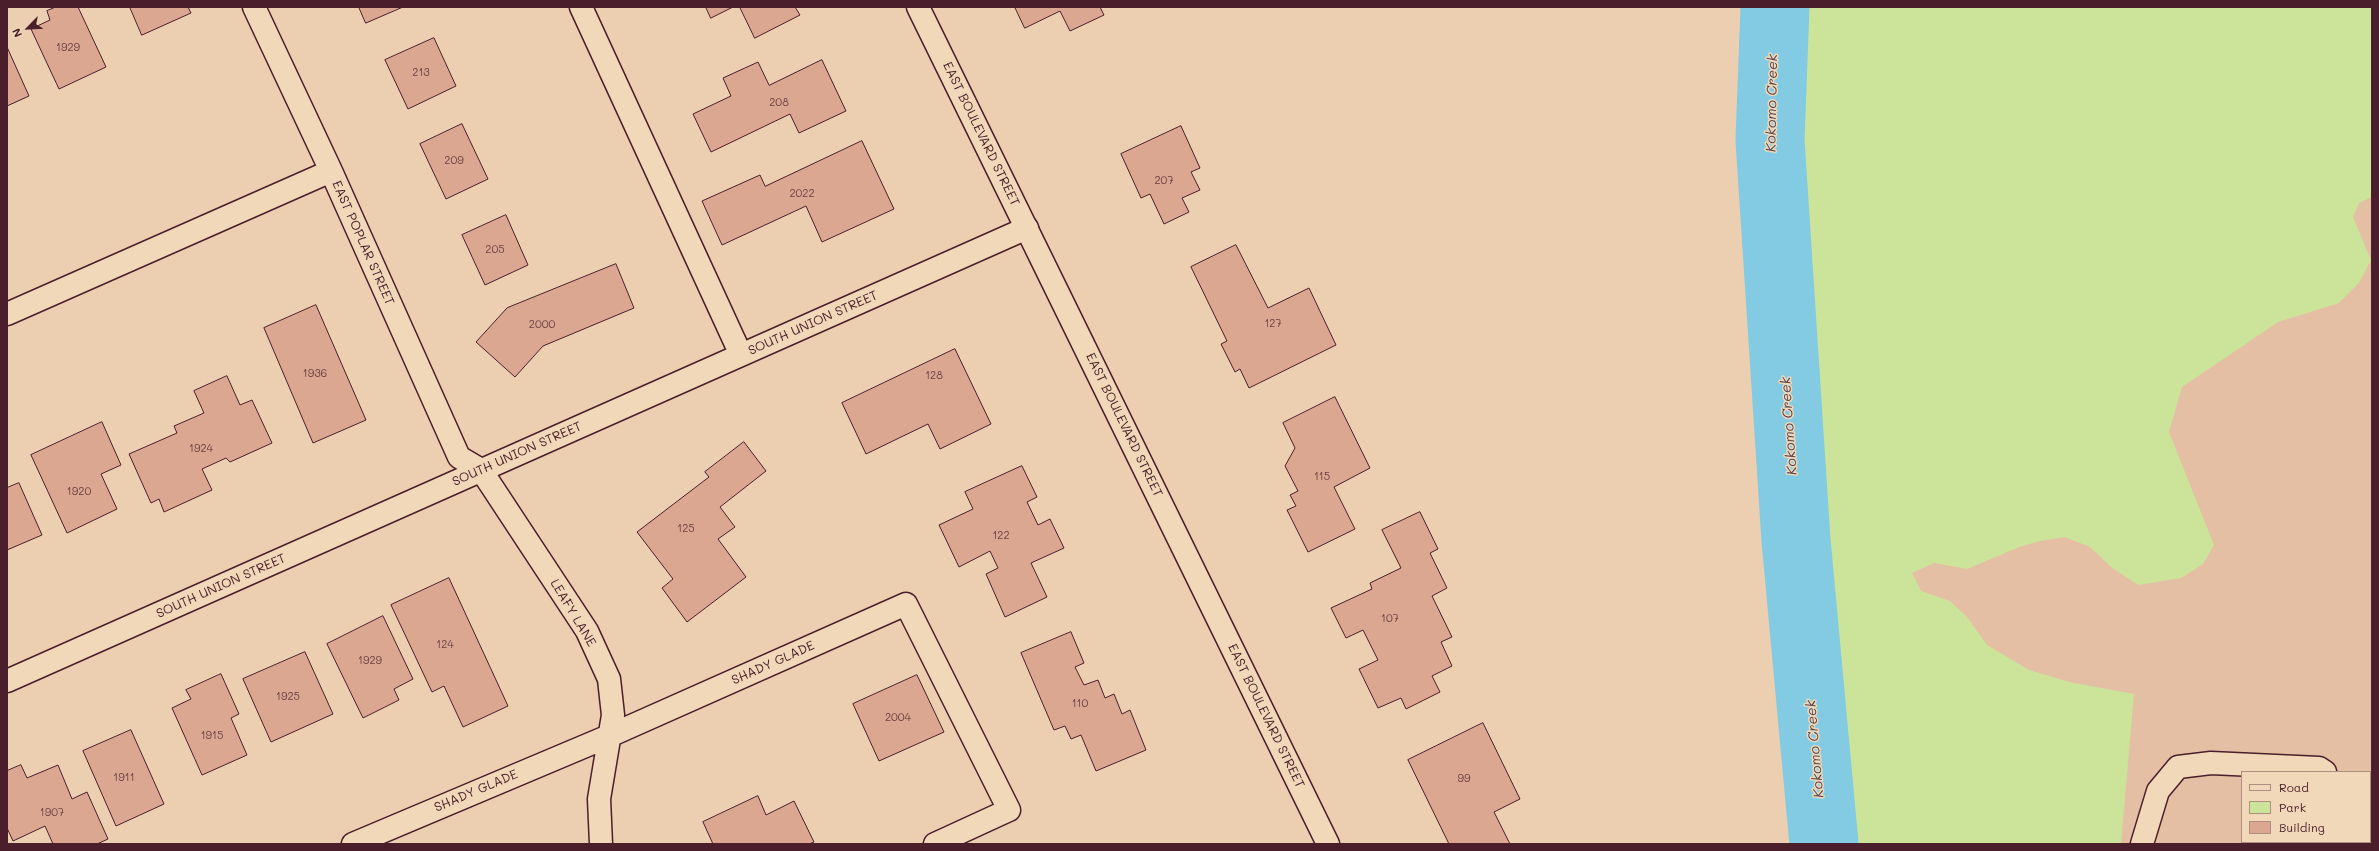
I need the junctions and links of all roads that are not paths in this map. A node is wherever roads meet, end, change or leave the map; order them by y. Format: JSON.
{"nodes":[{"id":1,"x":254,"y":7,"type":"edge"},
{"id":2,"x":581,"y":7,"type":"edge"},
{"id":3,"x":918,"y":7,"type":"edge"},
{"id":4,"x":331,"y":171,"type":"junction"},
{"id":5,"x":1027,"y":228,"type":"junction"},
{"id":6,"x":7,"y":314,"type":"edge"},
{"id":7,"x":741,"y":355,"type":"junction"},
{"id":8,"x":481,"y":470,"type":"junction"},
{"id":9,"x":7,"y":681,"type":"edge"},
{"id":10,"x":609,"y":736,"type":"junction"},
{"id":11,"x":2324,"y":771,"type":"edge"},
{"id":12,"x":353,"y":844,"type":"edge"},
{"id":13,"x":601,"y":844,"type":"edge"},
{"id":14,"x":935,"y":844,"type":"edge"},
{"id":15,"x":1328,"y":844,"type":"edge"},
{"id":16,"x":2142,"y":844,"type":"edge"}],
"edges":[{"from":1,"to":4,"type":"street","name":"EAST POPLAR STREET"},
{"from":2,"to":7,"type":"street"},
{"from":3,"to":5,"type":"street","name":"EAST BOULEVARD STREET"},
{"from":4,"to":6,"type":"street"},
{"from":4,"to":8,"type":"street","name":"EAST POPLAR STREET"},
{"from":5,"to":7,"type":"street","name":"SOUTH UNION STREET"},
{"from":5,"to":15,"type":"street","name":"EAST BOULEVARD STREET"},
{"from":7,"to":8,"type":"street","name":"SOUTH UNION STREET"},
{"from":8,"to":9,"type":"street","name":"SOUTH UNION STREET"},
{"from":8,"to":10,"type":"street","name":"LEAFY LANE"},
{"from":10,"to":12,"type":"street","name":"SHADY GLADE"},
{"from":10,"to":13,"type":"street","name":"LEAFY LANE"},
{"from":10,"to":14,"type":"street","name":"SHADY GLADE"},
{"from":11,"to":16,"type":"street"}]}
